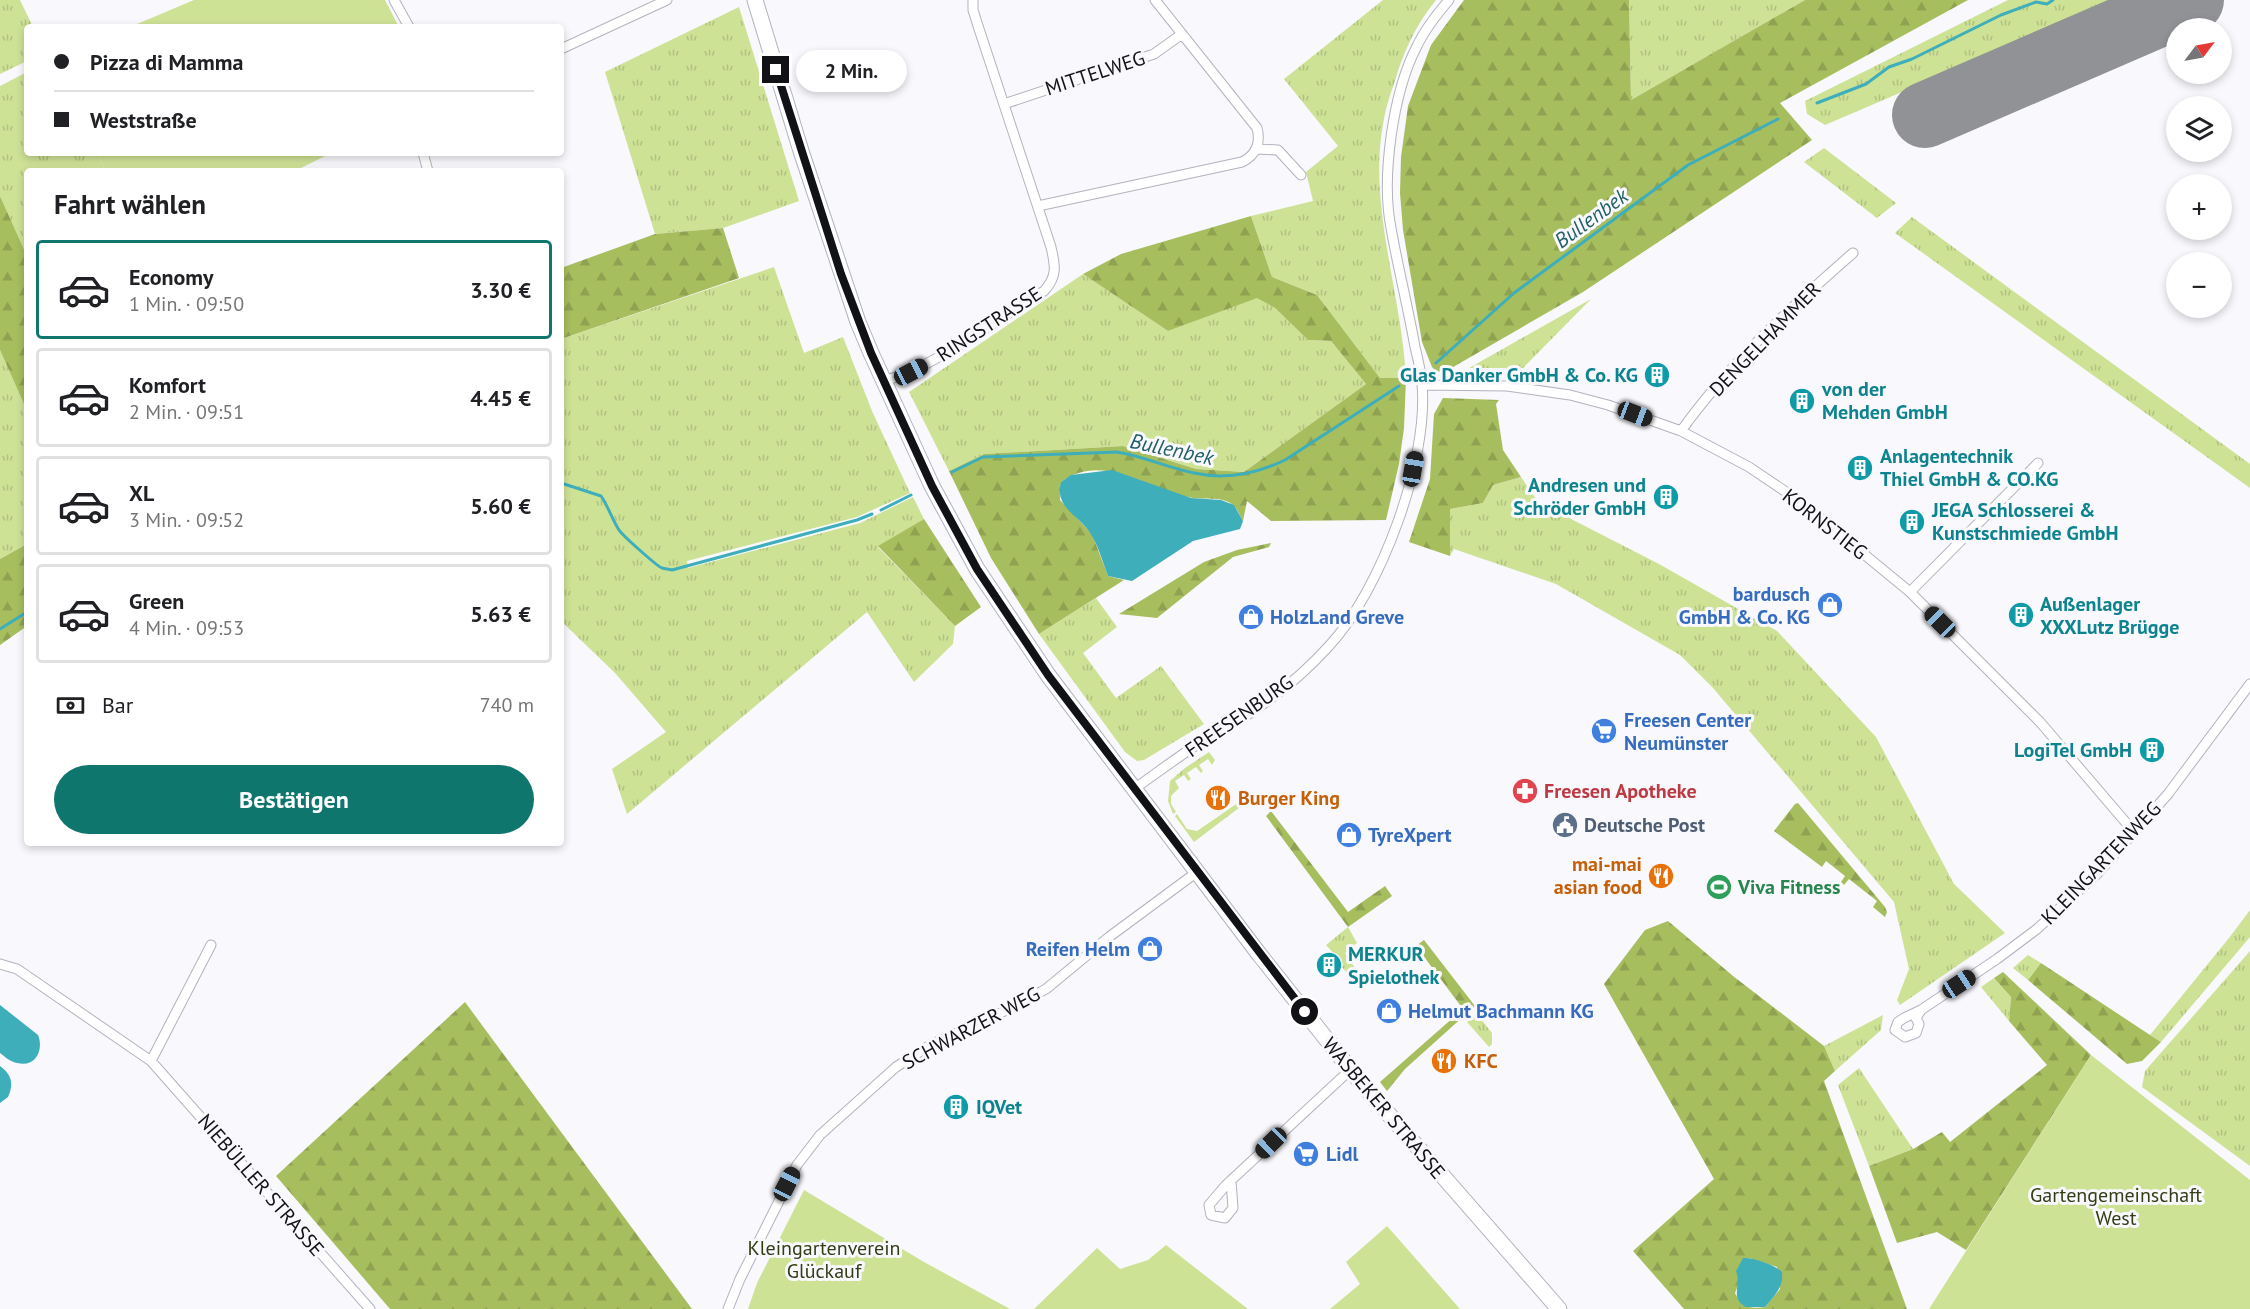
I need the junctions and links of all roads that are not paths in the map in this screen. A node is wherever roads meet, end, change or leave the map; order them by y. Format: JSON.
{"nodes":[{"id":1,"x":394,"y":0,"type":"edge"},
{"id":2,"x":667,"y":0,"type":"edge"},
{"id":3,"x":755,"y":0,"type":"edge"},
{"id":4,"x":973,"y":0,"type":"edge"},
{"id":5,"x":1155,"y":0,"type":"edge"},
{"id":6,"x":1449,"y":0,"type":"edge"},
{"id":7,"x":407,"y":24,"type":"edge"},
{"id":8,"x":1182,"y":34,"type":"junction"},
{"id":9,"x":564,"y":49,"type":"edge"},
{"id":10,"x":1004,"y":104,"type":"junction"},
{"id":11,"x":1257,"y":149,"type":"junction"},
{"id":12,"x":1301,"y":175,"type":"dead end"},
{"id":13,"x":1038,"y":206,"type":"junction"},
{"id":14,"x":1853,"y":253,"type":"dead end"},
{"id":15,"x":884,"y":381,"type":"junction"},
{"id":16,"x":1422,"y":385,"type":"junction"},
{"id":17,"x":1681,"y":431,"type":"junction"},
{"id":18,"x":2038,"y":463,"type":"dead end"},
{"id":19,"x":1910,"y":592,"type":"junction"},
{"id":20,"x":2250,"y":684,"type":"edge"},
{"id":21,"x":1134,"y":789,"type":"junction"},
{"id":22,"x":2134,"y":832,"type":"junction"},
{"id":23,"x":1197,"y":872,"type":"junction"},
{"id":24,"x":211,"y":945,"type":"dead end"},
{"id":25,"x":0,"y":964,"type":"edge"},
{"id":26,"x":1921,"y":1010,"type":"dead end"},
{"id":27,"x":151,"y":1062,"type":"junction"},
{"id":28,"x":1350,"y":1070,"type":"junction"},
{"id":29,"x":1231,"y":1181,"type":"dead end"},
{"id":30,"x":370,"y":1309,"type":"edge"},
{"id":31,"x":728,"y":1309,"type":"edge"},
{"id":32,"x":1559,"y":1309,"type":"edge"}],
"edges":[{"from":1,"to":7,"type":"street"},
{"from":2,"to":9,"type":"street"},
{"from":3,"to":15,"type":"main road","name":"WASBEKER STRASSE"},
{"from":4,"to":10,"type":"street","name":"RINGSTRASSE"},
{"from":5,"to":8,"type":"street"},
{"from":6,"to":16,"type":"street","name":"FREESENBURG"},
{"from":8,"to":10,"type":"street","name":"MITTELWEG"},
{"from":8,"to":11,"type":"street"},
{"from":10,"to":13,"type":"street","name":"RINGSTRASSE"},
{"from":11,"to":12,"type":"street"},
{"from":11,"to":13,"type":"street"},
{"from":13,"to":15,"type":"street","name":"RINGSTRASSE"},
{"from":14,"to":17,"type":"street","name":"DENGELHAMMER"},
{"from":15,"to":21,"type":"main road","name":"WASBEKER STRASSE"},
{"from":16,"to":17,"type":"street","name":"KORNSTIEG"},
{"from":16,"to":21,"type":"street","name":"FREESENBURG"},
{"from":17,"to":19,"type":"street","name":"KORNSTIEG"},
{"from":18,"to":19,"type":"street"},
{"from":19,"to":22,"type":"street","name":"KORNSTIEG"},
{"from":20,"to":22,"type":"street","name":"KLEINGARTENWEG"},
{"from":21,"to":23,"type":"main road","name":"WASBEKER STRASSE"},
{"from":22,"to":26,"type":"street","name":"KLEINGARTENWEG"},
{"from":23,"to":28,"type":"main road","name":"WASBEKER STRASSE"},
{"from":23,"to":31,"type":"street","name":"SCHWARZER WEG"},
{"from":24,"to":27,"type":"street"},
{"from":25,"to":27,"type":"street","name":"NIEBÜLLER STRASSE"},
{"from":27,"to":30,"type":"street","name":"NIEBÜLLER STRASSE"},
{"from":28,"to":29,"type":"street"},
{"from":28,"to":32,"type":"main road","name":"WASBEKER STRASSE"}]}
